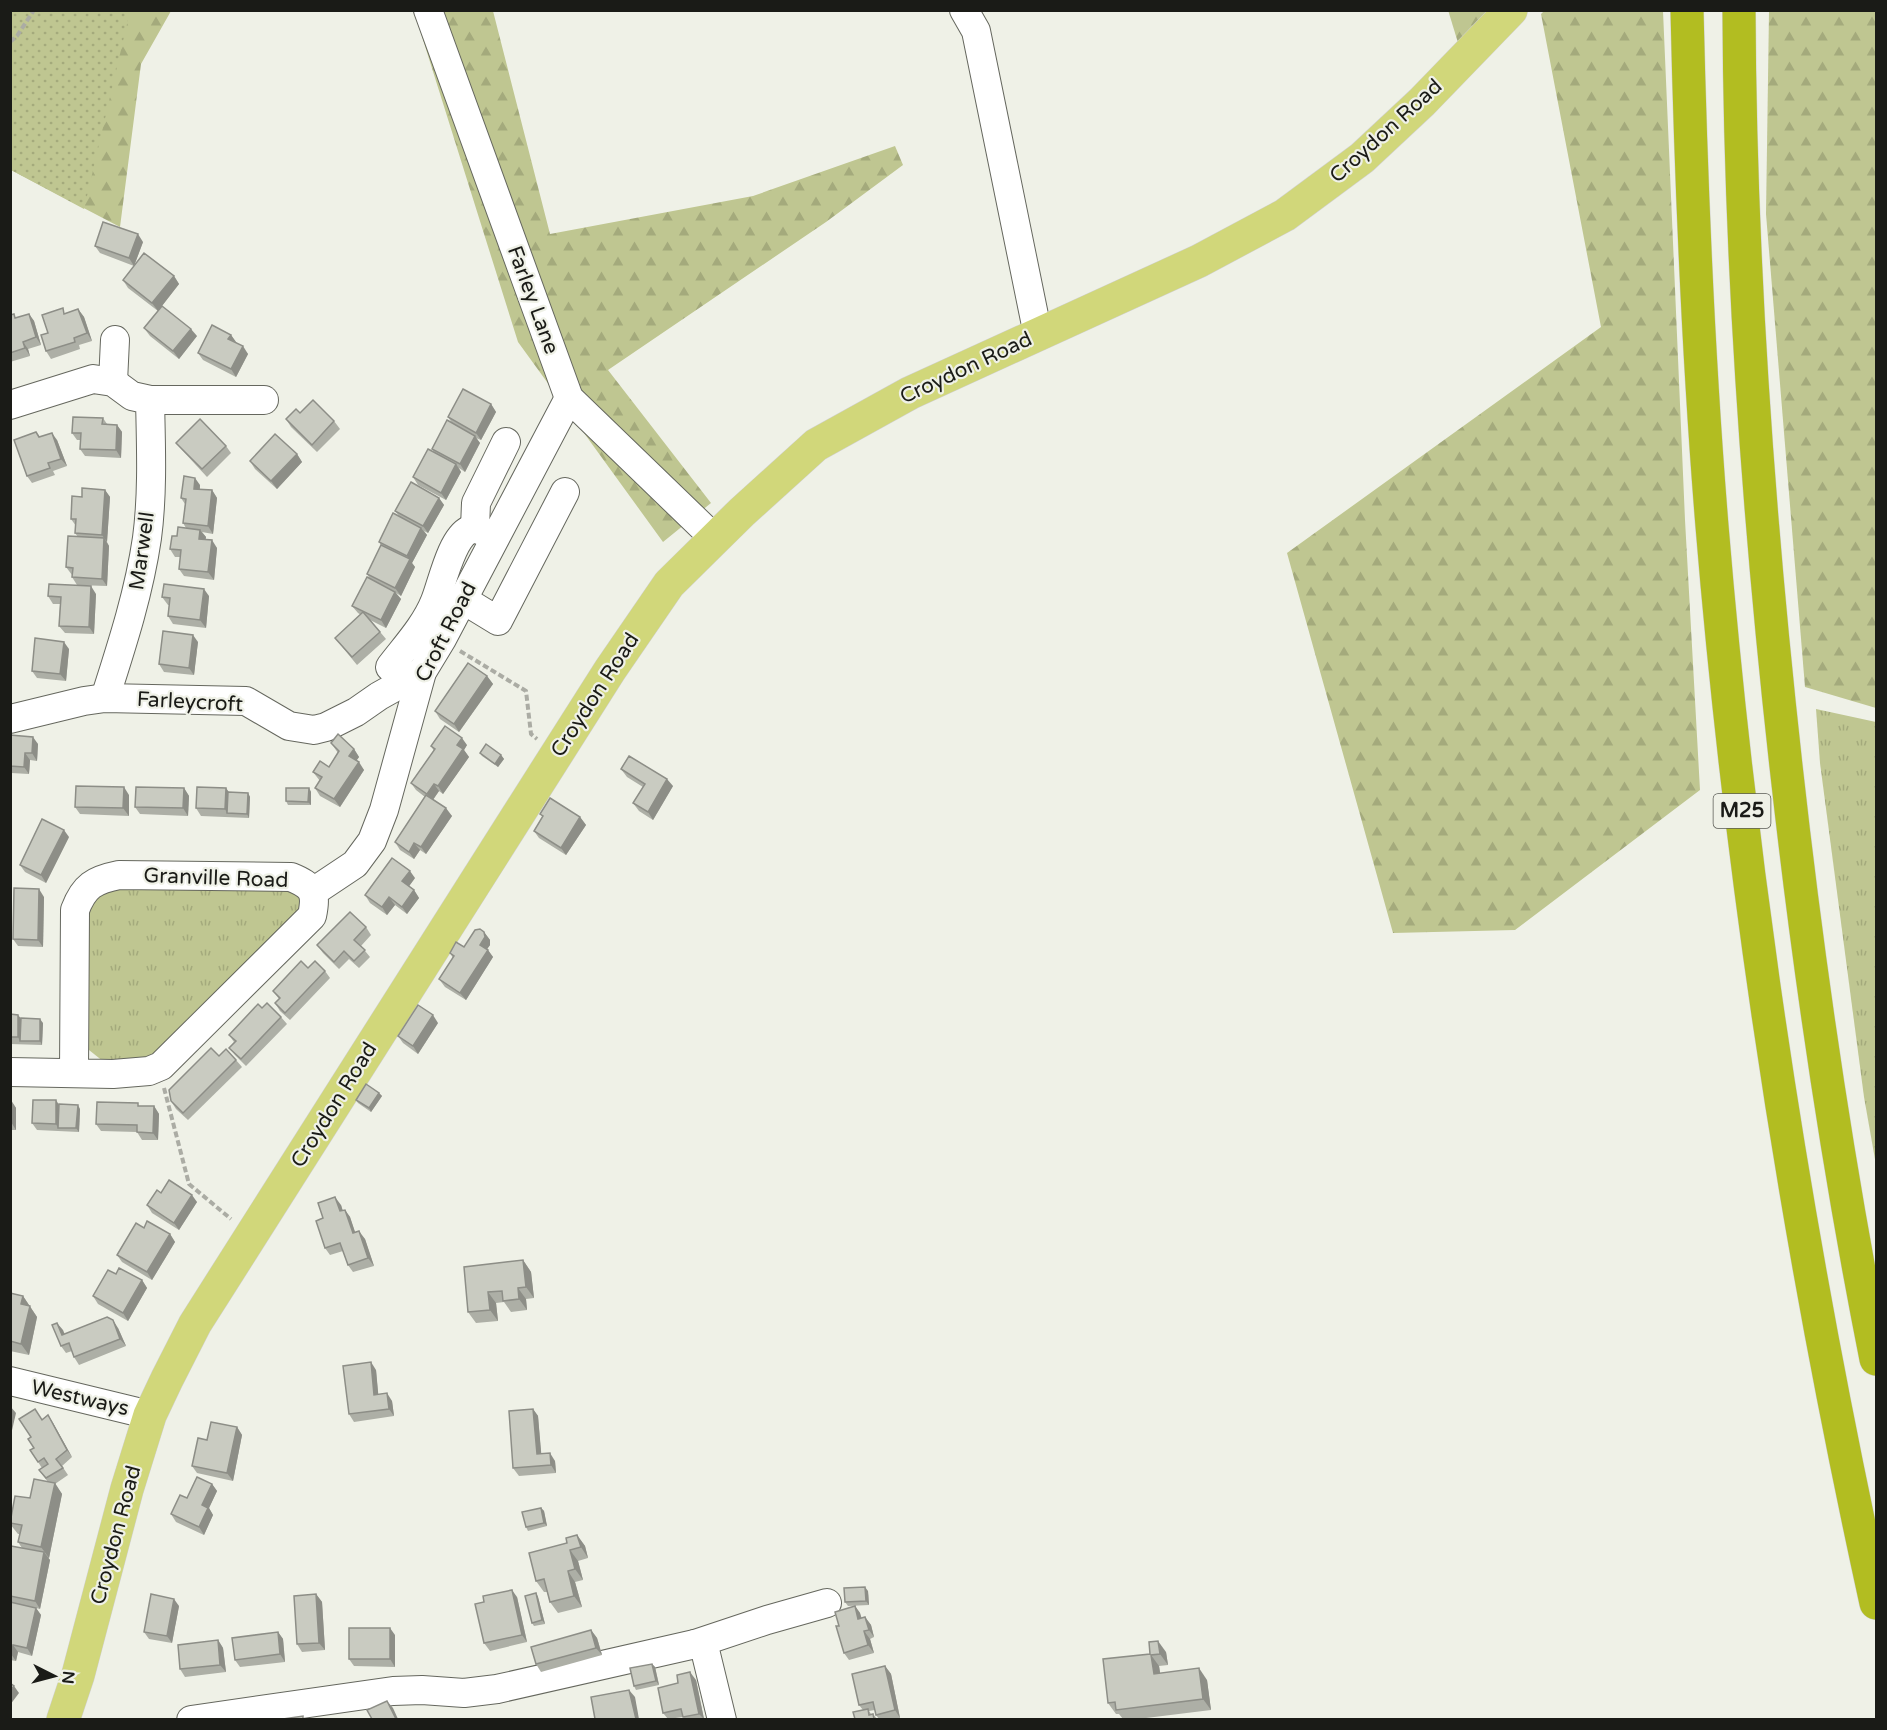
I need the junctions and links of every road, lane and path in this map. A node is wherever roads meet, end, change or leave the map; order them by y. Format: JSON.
{"nodes":[{"id":1,"x":34,"y":10,"type":"edge"},
{"id":2,"x":428,"y":10,"type":"edge"},
{"id":3,"x":964,"y":10,"type":"edge"},
{"id":4,"x":1511,"y":10,"type":"edge"},
{"id":5,"x":1688,"y":10,"type":"edge"},
{"id":6,"x":1739,"y":10,"type":"edge"},
{"id":7,"x":10,"y":42,"type":"edge"},
{"id":8,"x":1038,"y":335,"type":"junction"},
{"id":9,"x":115,"y":340,"type":"dead end"},
{"id":10,"x":113,"y":382,"type":"junction"},
{"id":11,"x":569,"y":398,"type":"junction"},
{"id":12,"x":150,"y":400,"type":"junction"},
{"id":13,"x":264,"y":400,"type":"dead end"},
{"id":14,"x":10,"y":405,"type":"edge"},
{"id":15,"x":506,"y":442,"type":"dead end"},
{"id":16,"x":565,"y":492,"type":"dead end"},
{"id":17,"x":485,"y":533,"type":"junction"},
{"id":18,"x":715,"y":539,"type":"junction"},
{"id":19,"x":462,"y":599,"type":"junction"},
{"id":20,"x":442,"y":639,"type":"junction"},
{"id":21,"x":390,"y":667,"type":"dead end"},
{"id":22,"x":422,"y":672,"type":"junction"},
{"id":23,"x":105,"y":698,"type":"junction"},
{"id":24,"x":10,"y":719,"type":"edge"},
{"id":25,"x":557,"y":753,"type":"junction"},
{"id":26,"x":314,"y":892,"type":"junction"},
{"id":27,"x":159,"y":1067,"type":"junction"},
{"id":28,"x":10,"y":1072,"type":"edge"},
{"id":29,"x":74,"y":1072,"type":"junction"},
{"id":30,"x":251,"y":1236,"type":"junction"},
{"id":31,"x":1876,"y":1359,"type":"edge"},
{"id":32,"x":10,"y":1381,"type":"edge"},
{"id":33,"x":150,"y":1415,"type":"junction"},
{"id":34,"x":827,"y":1603,"type":"dead end"},
{"id":35,"x":1876,"y":1603,"type":"edge"},
{"id":36,"x":695,"y":1644,"type":"junction"},
{"id":37,"x":63,"y":1719,"type":"edge"},
{"id":38,"x":191,"y":1719,"type":"edge"},
{"id":39,"x":722,"y":1719,"type":"edge"}],
"edges":[{"from":1,"to":7,"type":"path"},
{"from":2,"to":11,"type":"street","name":"Farley Lane"},
{"from":3,"to":8,"type":"street"},
{"from":4,"to":8,"type":"main road","name":"Croydon Road"},
{"from":5,"to":35,"type":"highway","number":"M25"},
{"from":6,"to":31,"type":"highway","number":"M25"},
{"from":8,"to":18,"type":"main road","name":"Croydon Road"},
{"from":9,"to":10,"type":"street"},
{"from":10,"to":12,"type":"street"},
{"from":10,"to":14,"type":"street"},
{"from":11,"to":17,"type":"street","name":"Croft Road"},
{"from":11,"to":18,"type":"street","name":"Farley Lane"},
{"from":12,"to":13,"type":"street"},
{"from":12,"to":23,"type":"street","name":"Marwell"},
{"from":15,"to":17,"type":"street"},
{"from":16,"to":19,"type":"street"},
{"from":17,"to":19,"type":"street","name":"Croft Road"},
{"from":17,"to":21,"type":"street"},
{"from":18,"to":25,"type":"main road","name":"Croydon Road"},
{"from":19,"to":20,"type":"street","name":"Croft Road"},
{"from":20,"to":22,"type":"street","name":"Croft Road"},
{"from":20,"to":25,"type":"path"},
{"from":22,"to":23,"type":"street","name":"Farleycroft"},
{"from":22,"to":26,"type":"street","name":"Croft Road"},
{"from":23,"to":24,"type":"street","name":"Farleycroft"},
{"from":25,"to":30,"type":"main road","name":"Croydon Road"},
{"from":26,"to":27,"type":"street","name":"Granville Road"},
{"from":26,"to":29,"type":"street","name":"Granville Road"},
{"from":27,"to":29,"type":"street"},
{"from":27,"to":30,"type":"path"},
{"from":28,"to":29,"type":"street"},
{"from":30,"to":33,"type":"main road","name":"Croydon Road"},
{"from":32,"to":33,"type":"street","name":"Westways"},
{"from":33,"to":37,"type":"main road","name":"Croydon Road"},
{"from":34,"to":36,"type":"street"},
{"from":36,"to":38,"type":"street"},
{"from":36,"to":39,"type":"street"}]}
